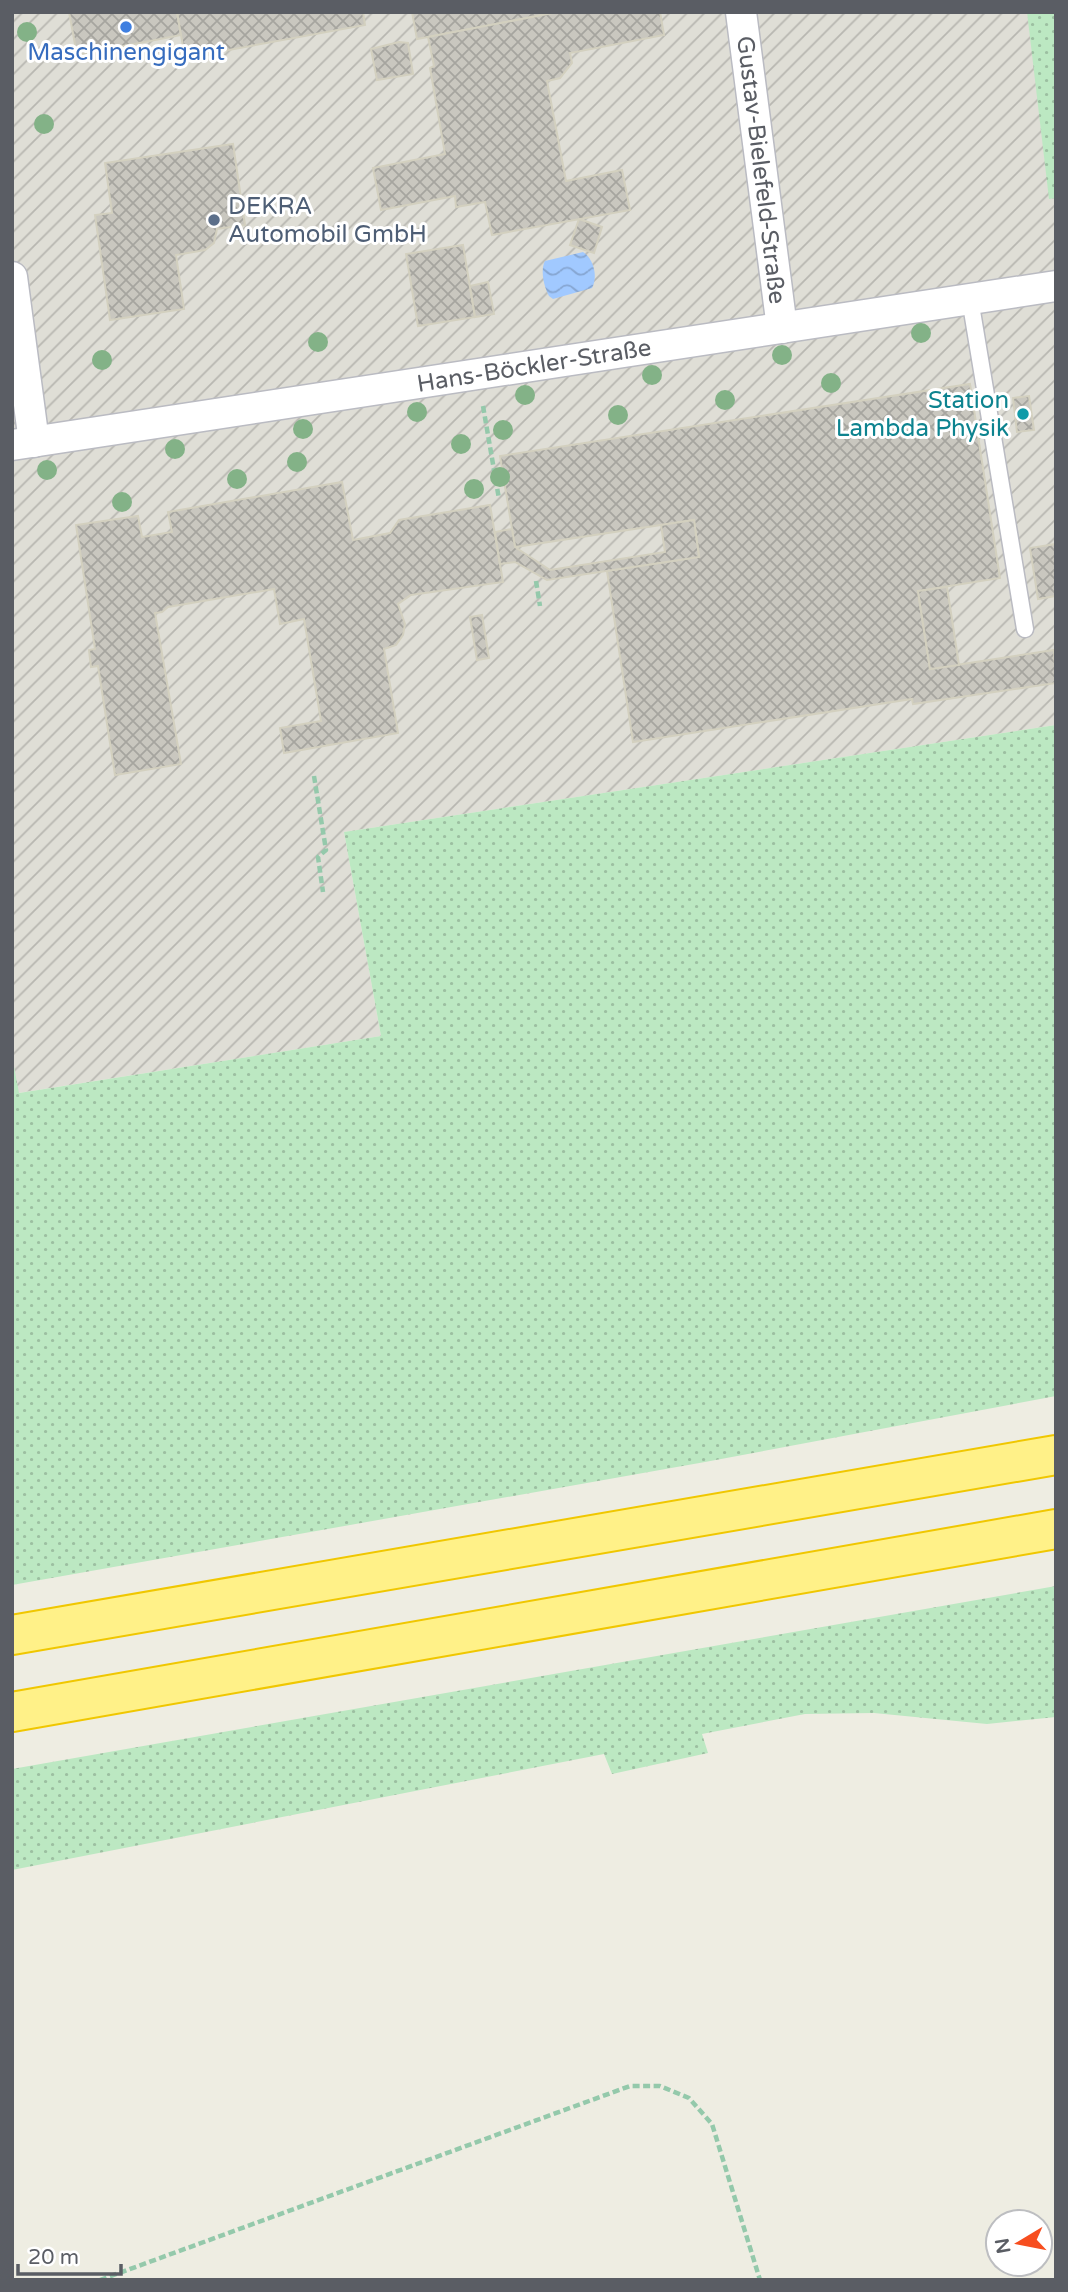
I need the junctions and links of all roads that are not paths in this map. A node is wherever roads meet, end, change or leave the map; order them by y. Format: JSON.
{"nodes":[{"id":1,"x":741,"y":12,"type":"edge"},
{"id":2,"x":12,"y":277,"type":"edge"},
{"id":3,"x":1056,"y":286,"type":"edge"},
{"id":4,"x":970,"y":299,"type":"junction"},
{"id":5,"x":782,"y":328,"type":"junction"},
{"id":6,"x":23,"y":443,"type":"edge"},
{"id":7,"x":1025,"y":629,"type":"dead end"},
{"id":8,"x":1056,"y":1455,"type":"edge"},
{"id":9,"x":1056,"y":1529,"type":"edge"},
{"id":10,"x":12,"y":1635,"type":"edge"},
{"id":11,"x":12,"y":1712,"type":"edge"}],
"edges":[{"from":1,"to":5,"type":"street","name":"Gustav-Bielefeld-Straße"},
{"from":2,"to":6,"type":"street"},
{"from":3,"to":4,"type":"street","name":"Hans-Böckler-Straße"},
{"from":4,"to":5,"type":"street","name":"Hans-Böckler-Straße"},
{"from":4,"to":7,"type":"lane"},
{"from":5,"to":6,"type":"street","name":"Hans-Böckler-Straße"},
{"from":8,"to":10,"type":"highway"},
{"from":9,"to":11,"type":"highway"}]}
